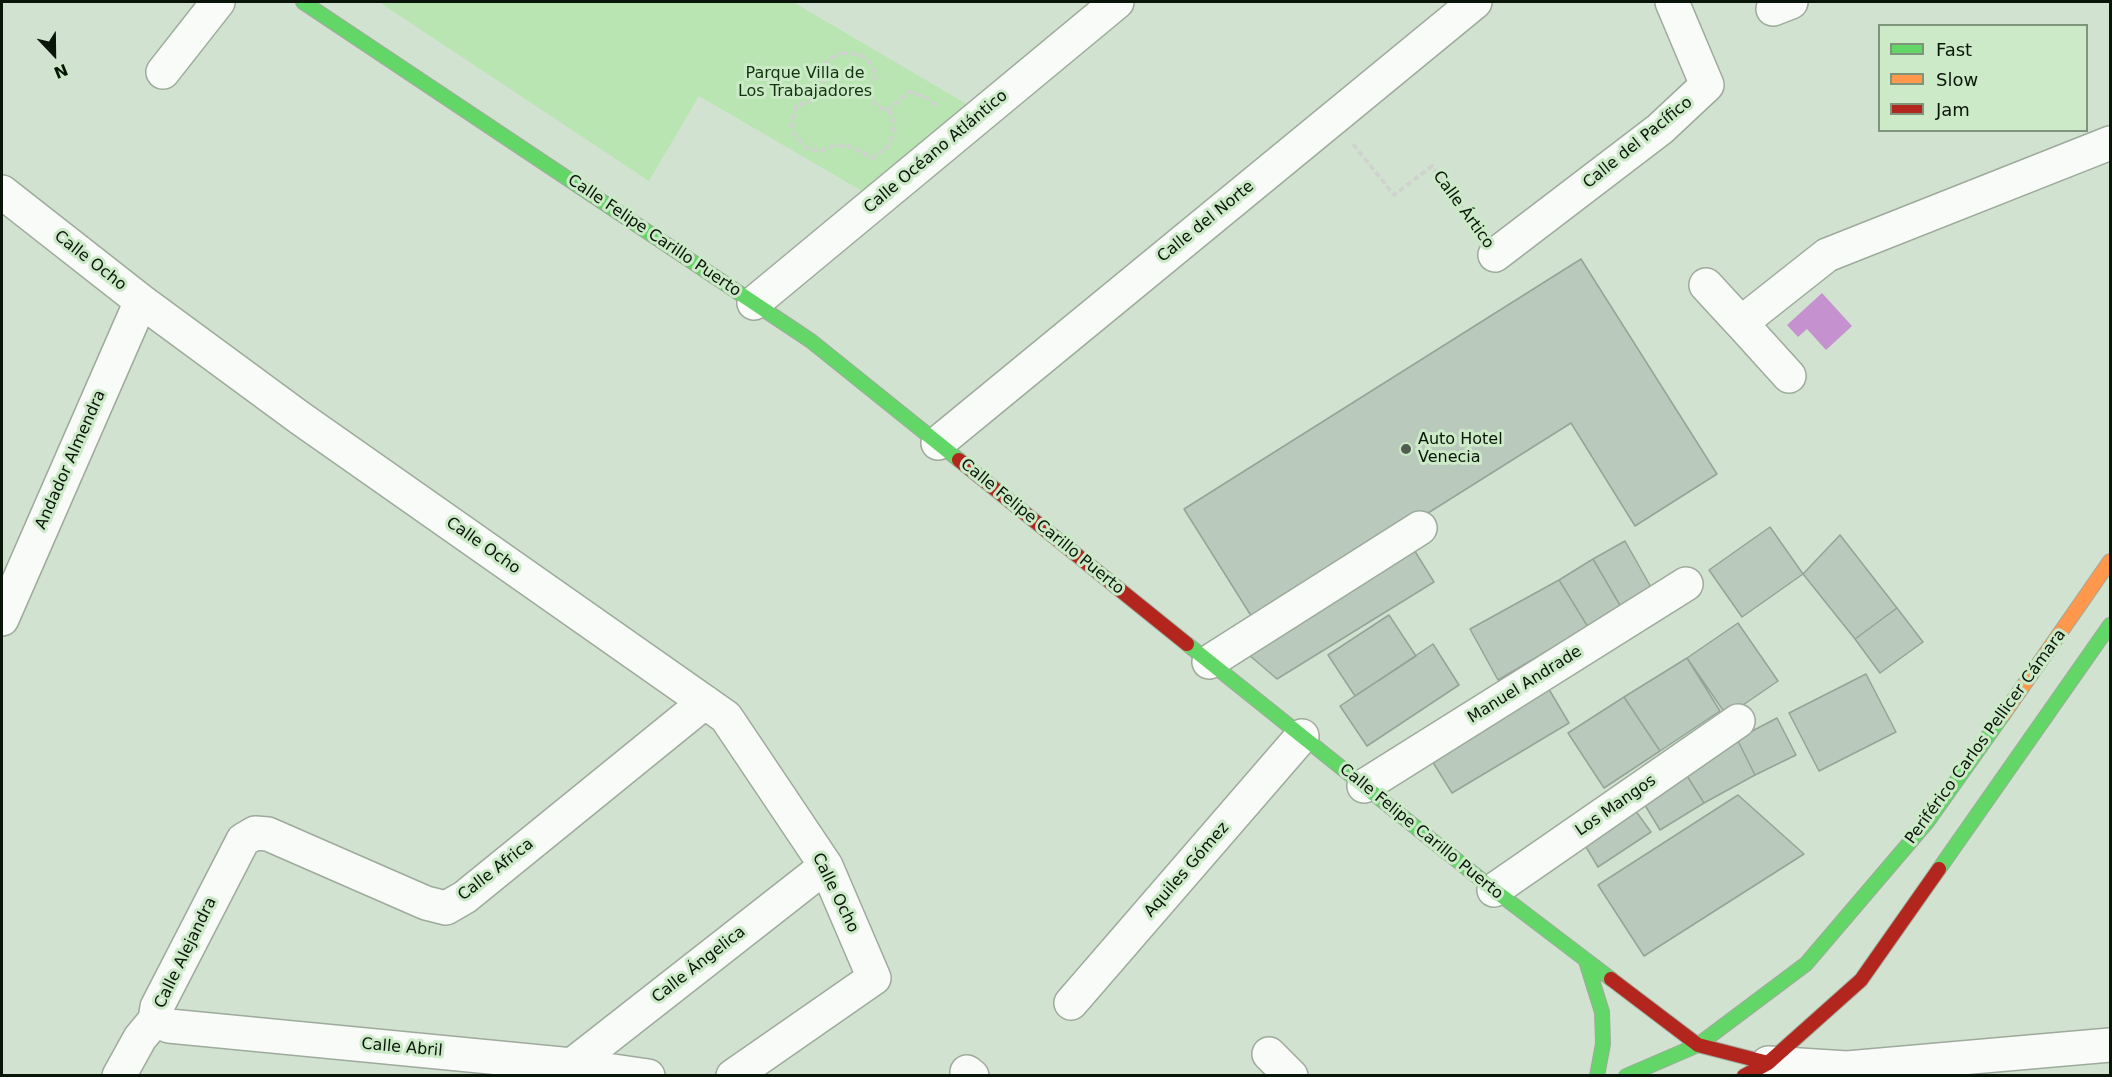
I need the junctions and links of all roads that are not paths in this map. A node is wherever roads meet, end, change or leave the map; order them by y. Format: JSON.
{"nodes":[{"id":1,"x":218,"y":2,"type":"edge"},
{"id":2,"x":303,"y":2,"type":"edge"},
{"id":3,"x":1117,"y":2,"type":"edge"},
{"id":4,"x":1475,"y":2,"type":"edge"},
{"id":5,"x":1672,"y":2,"type":"edge"},
{"id":6,"x":163,"y":72,"type":"dead end"},
{"id":7,"x":2110,"y":142,"type":"edge"},
{"id":8,"x":2,"y":192,"type":"edge"},
{"id":9,"x":1495,"y":255,"type":"road end"},
{"id":10,"x":1706,"y":285,"type":"dead end"},
{"id":11,"x":141,"y":301,"type":"junction"},
{"id":12,"x":754,"y":303,"type":"junction"},
{"id":13,"x":1741,"y":323,"type":"junction"},
{"id":14,"x":1789,"y":376,"type":"dead end"},
{"id":15,"x":938,"y":443,"type":"junction"},
{"id":16,"x":1420,"y":528,"type":"dead end"},
{"id":17,"x":2110,"y":561,"type":"edge"},
{"id":18,"x":1686,"y":584,"type":"dead end"},
{"id":19,"x":2,"y":619,"type":"edge"},
{"id":20,"x":2110,"y":625,"type":"edge"},
{"id":21,"x":1209,"y":662,"type":"junction"},
{"id":22,"x":705,"y":702,"type":"junction"},
{"id":23,"x":1738,"y":722,"type":"dead end"},
{"id":24,"x":1302,"y":736,"type":"junction"},
{"id":25,"x":1364,"y":786,"type":"junction"},
{"id":26,"x":255,"y":833,"type":"joint"},
{"id":27,"x":826,"y":866,"type":"junction"},
{"id":28,"x":1494,"y":890,"type":"junction"},
{"id":29,"x":1587,"y":961,"type":"junction"},
{"id":30,"x":1071,"y":1003,"type":"dead end"},
{"id":31,"x":155,"y":1020,"type":"junction"},
{"id":32,"x":1698,"y":1045,"type":"junction"},
{"id":33,"x":2110,"y":1045,"type":"edge"},
{"id":34,"x":572,"y":1065,"type":"junction"},
{"id":35,"x":1756,"y":1069,"type":"edge"},
{"id":36,"x":118,"y":1076,"type":"edge"},
{"id":37,"x":648,"y":1076,"type":"edge"},
{"id":38,"x":733,"y":1076,"type":"edge"},
{"id":39,"x":1597,"y":1076,"type":"edge"},
{"id":40,"x":1626,"y":1076,"type":"edge"}],
"edges":[{"from":1,"to":6,"type":"street"},
{"from":2,"to":12,"type":"street","name":"Calle Felipe Carillo Puerto"},
{"from":3,"to":12,"type":"street","name":"Calle Océano Atlántico"},
{"from":4,"to":15,"type":"street","name":"Calle del Norte"},
{"from":5,"to":9,"type":"street","name":"Calle del Pacífico"},
{"from":7,"to":13,"type":"street"},
{"from":8,"to":11,"type":"street","name":"Calle Ocho"},
{"from":10,"to":13,"type":"street"},
{"from":11,"to":19,"type":"street","name":"Andador Almendra"},
{"from":11,"to":22,"type":"street","name":"Calle Ocho"},
{"from":12,"to":15,"type":"street","name":"Calle Felipe Carillo Puerto"},
{"from":13,"to":14,"type":"street"},
{"from":15,"to":21,"type":"street","name":"Calle Felipe Carillo Puerto"},
{"from":16,"to":21,"type":"street"},
{"from":17,"to":32,"type":"street","name":"Periférico Carlos Pellicer Cámara"},
{"from":18,"to":25,"type":"street","name":"Manuel Andrade"},
{"from":20,"to":35,"type":"street"},
{"from":21,"to":24,"type":"street","name":"Calle Felipe Carillo Puerto"},
{"from":22,"to":26,"type":"street","name":"Calle Africa"},
{"from":22,"to":27,"type":"street","name":"Calle Ocho"},
{"from":23,"to":28,"type":"street","name":"Los Mangos"},
{"from":24,"to":25,"type":"street","name":"Calle Felipe Carillo Puerto"},
{"from":24,"to":30,"type":"street","name":"Aquiles Gómez"},
{"from":25,"to":28,"type":"street","name":"Calle Felipe Carillo Puerto"},
{"from":26,"to":31,"type":"street","name":"Calle Alejandra"},
{"from":27,"to":34,"type":"street","name":"Calle Ángelica"},
{"from":27,"to":38,"type":"street","name":"Calle Ocho"},
{"from":28,"to":29,"type":"street","name":"Calle Felipe Carillo Puerto"},
{"from":29,"to":32,"type":"street","name":"Calle Felipe Carillo Puerto"},
{"from":29,"to":39,"type":"street"},
{"from":31,"to":34,"type":"street","name":"Calle Abril"},
{"from":31,"to":36,"type":"street","name":"Calle Alejandra"},
{"from":32,"to":35,"type":"street","name":"Calle Felipe Carillo Puerto"},
{"from":32,"to":40,"type":"street","name":"Periférico Carlos Pellicer Cámara"},
{"from":33,"to":35,"type":"street"},
{"from":34,"to":37,"type":"street","name":"Calle Abril"}]}
